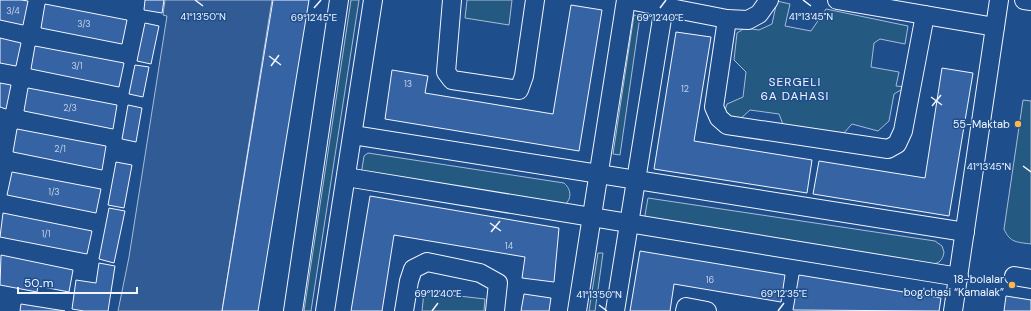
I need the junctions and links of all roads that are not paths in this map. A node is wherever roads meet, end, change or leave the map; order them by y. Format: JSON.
{"nodes":[{"id":1,"x":340,"y":0,"type":"edge"},
{"id":2,"x":373,"y":0,"type":"edge"},
{"id":3,"x":452,"y":0,"type":"edge"},
{"id":4,"x":535,"y":0,"type":"edge"},
{"id":5,"x":626,"y":0,"type":"edge"},
{"id":6,"x":629,"y":0,"type":"edge"},
{"id":7,"x":769,"y":0,"type":"edge"},
{"id":8,"x":837,"y":0,"type":"edge"},
{"id":9,"x":999,"y":0,"type":"edge"},
{"id":10,"x":1024,"y":0,"type":"edge"},
{"id":11,"x":1031,"y":1,"type":"edge"},
{"id":12,"x":665,"y":3,"type":"edge"},
{"id":13,"x":925,"y":15,"type":"junction"},
{"id":14,"x":727,"y":19,"type":"junction"},
{"id":15,"x":995,"y":26,"type":"junction"},
{"id":16,"x":353,"y":135,"type":"junction"},
{"id":17,"x":599,"y":174,"type":"junction"},
{"id":18,"x":346,"y":177,"type":"junction"},
{"id":19,"x":637,"y":180,"type":"junction"},
{"id":20,"x":592,"y":218,"type":"junction"},
{"id":21,"x":630,"y":224,"type":"junction"},
{"id":22,"x":965,"y":232,"type":"junction"},
{"id":23,"x":959,"y":277,"type":"junction"},
{"id":24,"x":293,"y":311,"type":"edge"},
{"id":25,"x":325,"y":311,"type":"edge"},
{"id":26,"x":404,"y":311,"type":"edge"},
{"id":27,"x":496,"y":311,"type":"edge"},
{"id":28,"x":577,"y":311,"type":"edge"},
{"id":29,"x":615,"y":311,"type":"edge"},
{"id":30,"x":685,"y":311,"type":"edge"},
{"id":31,"x":707,"y":311,"type":"edge"},
{"id":32,"x":953,"y":311,"type":"edge"}],
"edges":[{"from":1,"to":24,"type":"street"},
{"from":2,"to":16,"type":"street"},
{"from":3,"to":4,"type":"street"},
{"from":5,"to":17,"type":"street"},
{"from":6,"to":12,"type":"street"},
{"from":7,"to":14,"type":"street"},
{"from":8,"to":13,"type":"street"},
{"from":9,"to":15,"type":"street"},
{"from":10,"to":11,"type":"street"},
{"from":12,"to":14,"type":"street"},
{"from":12,"to":19,"type":"street"},
{"from":13,"to":14,"type":"street"},
{"from":13,"to":15,"type":"street"},
{"from":15,"to":22,"type":"street"},
{"from":16,"to":17,"type":"street"},
{"from":16,"to":18,"type":"street"},
{"from":17,"to":19,"type":"street"},
{"from":17,"to":20,"type":"street"},
{"from":18,"to":20,"type":"street"},
{"from":18,"to":25,"type":"street"},
{"from":19,"to":21,"type":"street"},
{"from":19,"to":22,"type":"street"},
{"from":20,"to":21,"type":"street"},
{"from":20,"to":28,"type":"street"},
{"from":21,"to":23,"type":"street"},
{"from":21,"to":29,"type":"street"},
{"from":22,"to":23,"type":"street"},
{"from":23,"to":32,"type":"street"},
{"from":26,"to":27,"type":"street"},
{"from":30,"to":31,"type":"street"}]}
